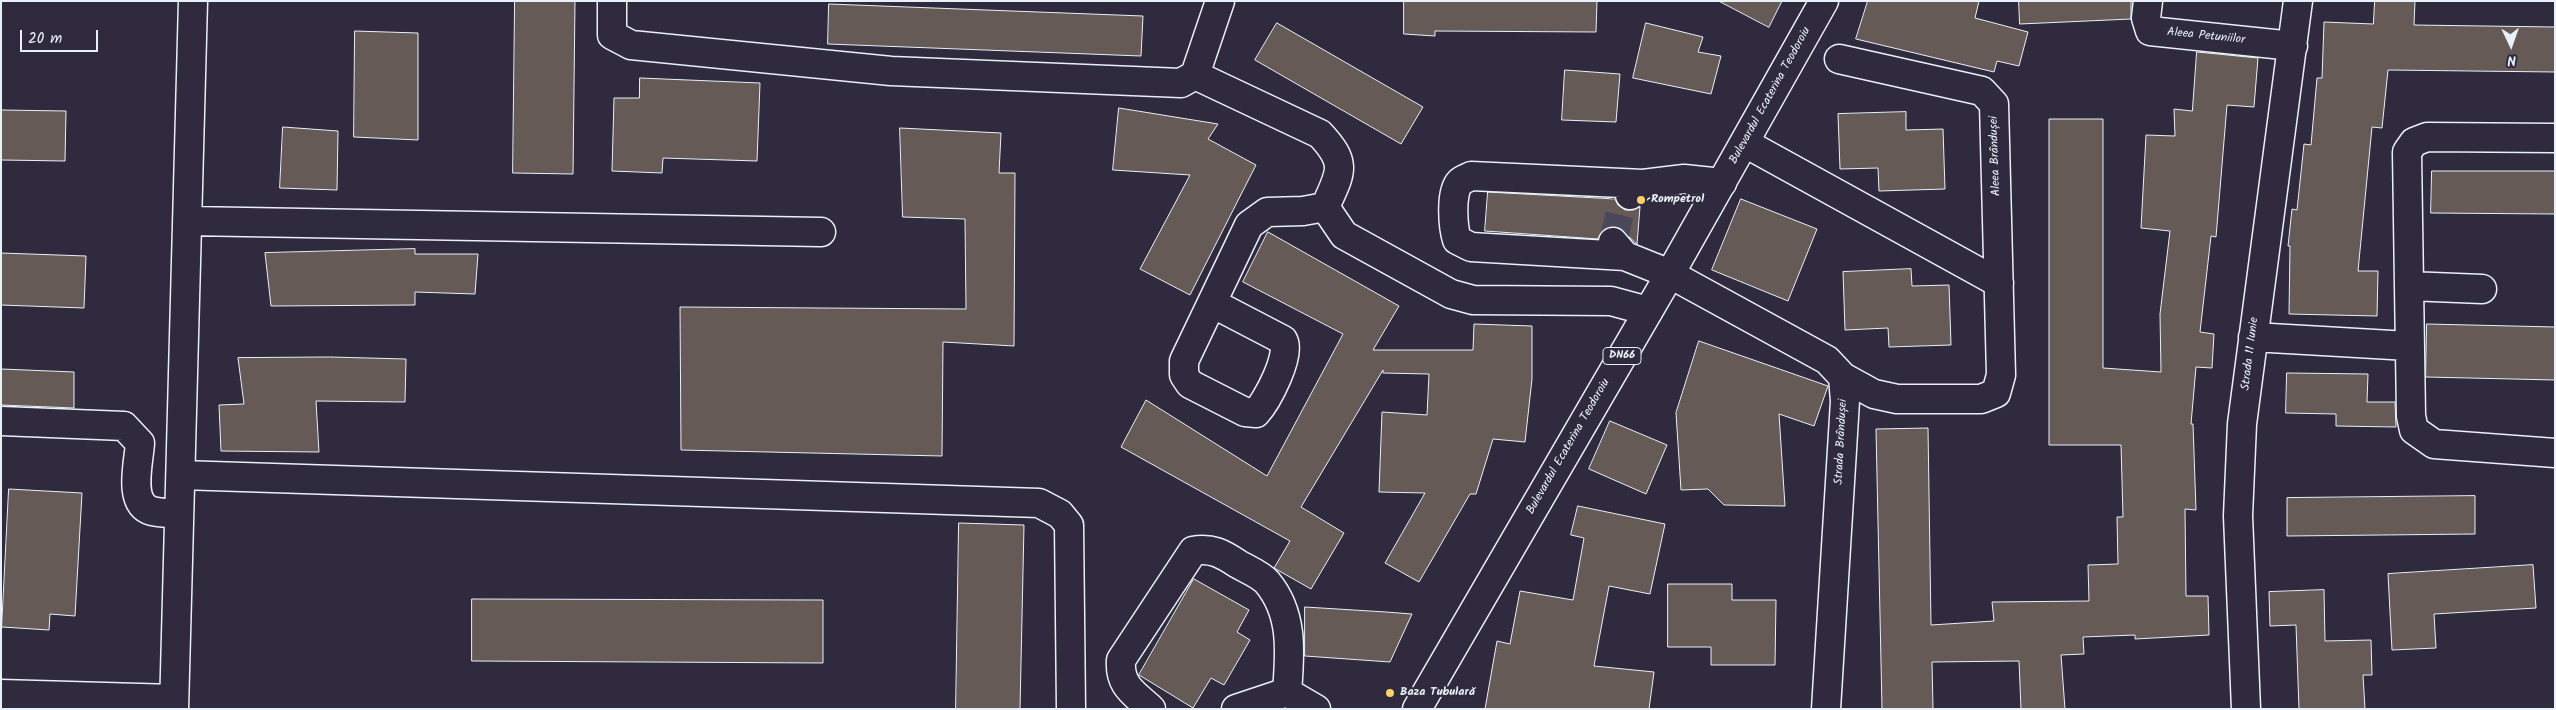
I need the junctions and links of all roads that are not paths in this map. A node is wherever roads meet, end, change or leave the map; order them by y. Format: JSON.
{"nodes":[{"id":1,"x":194,"y":1,"type":"edge"},
{"id":2,"x":612,"y":1,"type":"edge"},
{"id":3,"x":1220,"y":1,"type":"edge"},
{"id":4,"x":1824,"y":1,"type":"edge"},
{"id":5,"x":2148,"y":1,"type":"edge"},
{"id":6,"x":2298,"y":1,"type":"edge"},
{"id":7,"x":2293,"y":46,"type":"junction"},
{"id":8,"x":1839,"y":58,"type":"dead end"},
{"id":9,"x":1195,"y":75,"type":"junction"},
{"id":10,"x":2555,"y":138,"type":"edge"},
{"id":11,"x":1745,"y":143,"type":"junction"},
{"id":12,"x":1722,"y":183,"type":"junction"},
{"id":13,"x":1325,"y":207,"type":"junction"},
{"id":14,"x":188,"y":220,"type":"junction"},
{"id":15,"x":821,"y":232,"type":"dead end"},
{"id":16,"x":1670,"y":274,"type":"junction"},
{"id":17,"x":1999,"y":283,"type":"junction"},
{"id":18,"x":2409,"y":286,"type":"junction"},
{"id":19,"x":2482,"y":289,"type":"dead end"},
{"id":20,"x":1212,"y":303,"type":"dead end"},
{"id":21,"x":1648,"y":311,"type":"junction"},
{"id":22,"x":2253,"y":337,"type":"junction"},
{"id":23,"x":2410,"y":346,"type":"junction"},
{"id":24,"x":1843,"y":377,"type":"junction"},
{"id":25,"x":1,"y":421,"type":"edge"},
{"id":26,"x":2555,"y":453,"type":"edge"},
{"id":27,"x":181,"y":475,"type":"junction"},
{"id":28,"x":179,"y":514,"type":"junction"},
{"id":29,"x":1288,"y":692,"type":"junction"},
{"id":30,"x":1,"y":694,"type":"edge"},
{"id":31,"x":174,"y":704,"type":"edge"},
{"id":32,"x":1071,"y":709,"type":"edge"},
{"id":33,"x":1151,"y":709,"type":"edge"},
{"id":34,"x":1236,"y":709,"type":"edge"},
{"id":35,"x":1316,"y":709,"type":"edge"},
{"id":36,"x":1417,"y":709,"type":"edge"},
{"id":37,"x":1826,"y":709,"type":"edge"},
{"id":38,"x":2246,"y":709,"type":"edge"}],
"edges":[{"from":1,"to":14,"type":"street"},
{"from":2,"to":9,"type":"street"},
{"from":3,"to":9,"type":"street"},
{"from":4,"to":11,"type":"street","name":"Bulevardul Ecaterina Teodoroiu","number":"DN66"},
{"from":5,"to":7,"type":"street","name":"Aleea Petuniilor"},
{"from":6,"to":7,"type":"street","name":"Strada 11 Iunie"},
{"from":7,"to":22,"type":"street","name":"Strada 11 Iunie"},
{"from":8,"to":17,"type":"street","name":"Aleea Brândușei"},
{"from":9,"to":13,"type":"street"},
{"from":10,"to":18,"type":"street"},
{"from":11,"to":12,"type":"street","name":"Bulevardul Ecaterina Teodoroiu","number":"DN66"},
{"from":11,"to":17,"type":"street"},
{"from":12,"to":16,"type":"street","name":"Bulevardul Ecaterina Teodoroiu","number":"DN66"},
{"from":12,"to":16,"type":"street"},
{"from":13,"to":20,"type":"street"},
{"from":13,"to":21,"type":"street"},
{"from":14,"to":15,"type":"street"},
{"from":14,"to":27,"type":"street"},
{"from":16,"to":21,"type":"street","name":"Bulevardul Ecaterina Teodoroiu","number":"DN66"},
{"from":16,"to":24,"type":"street"},
{"from":17,"to":24,"type":"street","name":"Aleea Brândușei"},
{"from":18,"to":19,"type":"street"},
{"from":18,"to":23,"type":"street"},
{"from":21,"to":36,"type":"street","name":"Bulevardul Ecaterina Teodoroiu","number":"DN66"},
{"from":22,"to":23,"type":"street"},
{"from":22,"to":38,"type":"street","name":"Strada 11 Iunie"},
{"from":23,"to":26,"type":"street"},
{"from":24,"to":37,"type":"street","name":"Strada Brândușei"},
{"from":25,"to":28,"type":"street"},
{"from":27,"to":28,"type":"street"},
{"from":27,"to":32,"type":"street"},
{"from":28,"to":31,"type":"street"},
{"from":29,"to":33,"type":"street"},
{"from":29,"to":34,"type":"street"},
{"from":29,"to":35,"type":"street"},
{"from":30,"to":31,"type":"street"}]}
